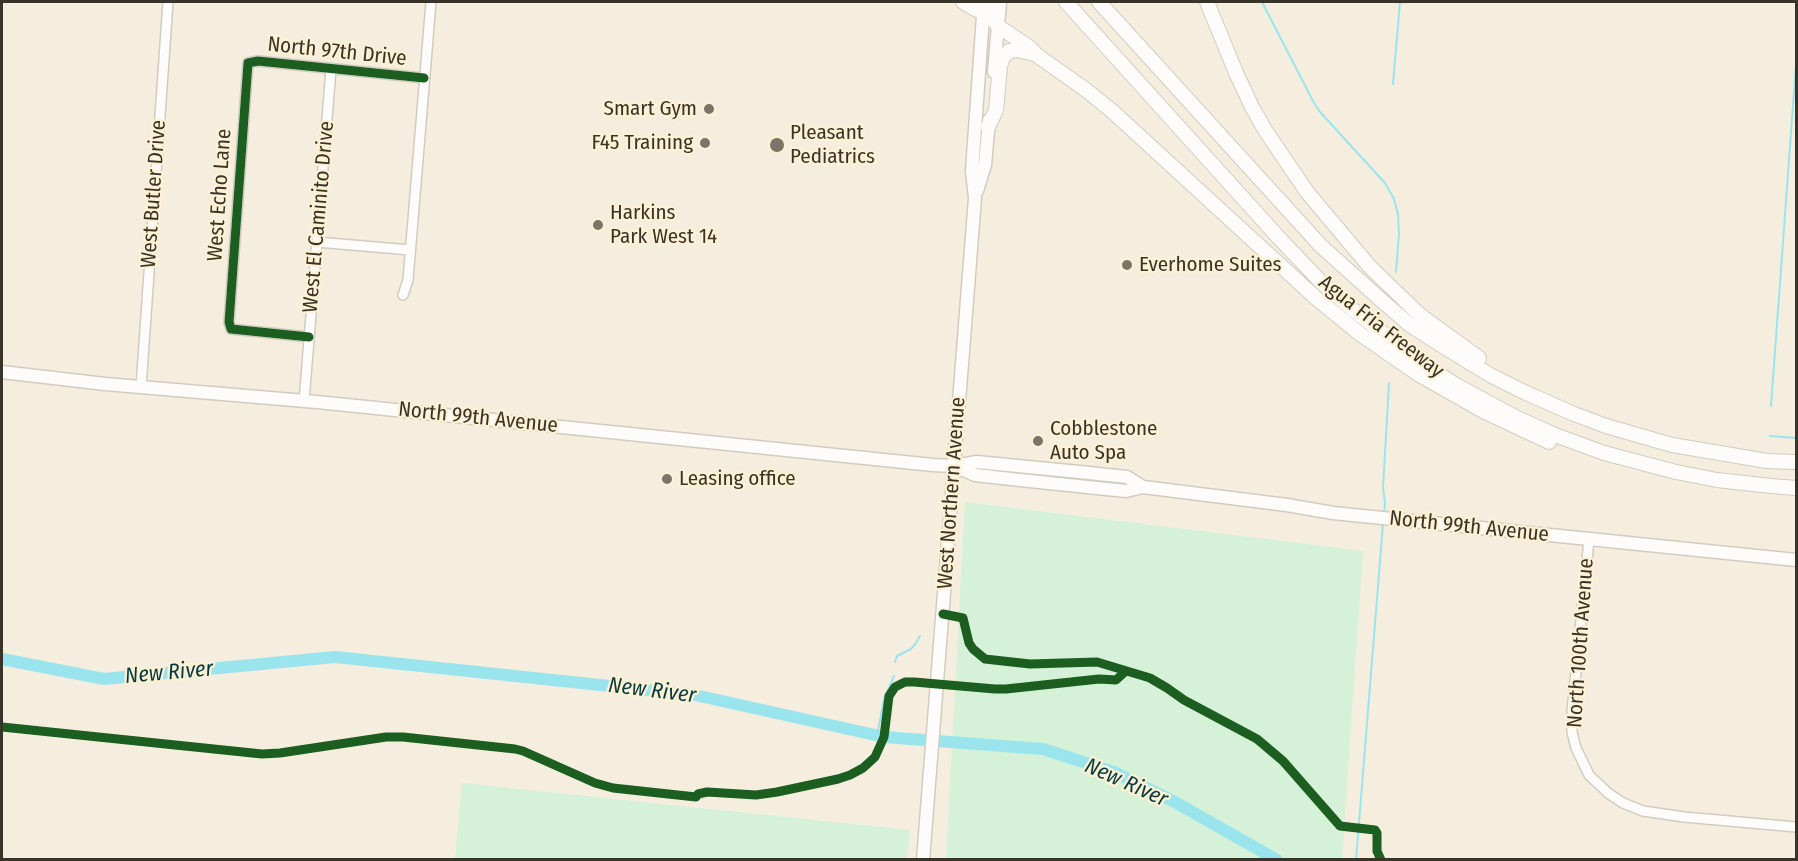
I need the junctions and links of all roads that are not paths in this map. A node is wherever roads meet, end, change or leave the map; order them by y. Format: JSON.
{"nodes":[{"id":1,"x":168,"y":2,"type":"edge"},
{"id":2,"x":431,"y":2,"type":"edge"},
{"id":3,"x":963,"y":2,"type":"edge"},
{"id":4,"x":1066,"y":2,"type":"edge"},
{"id":5,"x":1099,"y":2,"type":"edge"},
{"id":6,"x":1207,"y":2,"type":"edge"},
{"id":7,"x":990,"y":4,"type":"edge"},
{"id":8,"x":998,"y":26,"type":"junction"},
{"id":9,"x":1038,"y":56,"type":"junction"},
{"id":10,"x":248,"y":63,"type":"joint"},
{"id":11,"x":330,"y":69,"type":"junction"},
{"id":12,"x":424,"y":78,"type":"junction"},
{"id":13,"x":988,"y":127,"type":"junction"},
{"id":14,"x":975,"y":198,"type":"junction"},
{"id":15,"x":317,"y":242,"type":"junction"},
{"id":16,"x":410,"y":250,"type":"junction"},
{"id":17,"x":403,"y":294,"type":"dead end"},
{"id":18,"x":309,"y":337,"type":"junction"},
{"id":19,"x":2,"y":372,"type":"edge"},
{"id":20,"x":141,"y":387,"type":"junction"},
{"id":21,"x":304,"y":401,"type":"junction"},
{"id":22,"x":1545,"y":402,"type":"junction"},
{"id":23,"x":1797,"y":462,"type":"edge"},
{"id":24,"x":955,"y":466,"type":"junction"},
{"id":25,"x":1676,"y":472,"type":"junction"},
{"id":26,"x":1797,"y":488,"type":"edge"},
{"id":27,"x":1589,"y":540,"type":"junction"},
{"id":28,"x":1797,"y":561,"type":"edge"},
{"id":29,"x":1797,"y":827,"type":"edge"},
{"id":30,"x":923,"y":860,"type":"edge"}],
"edges":[{"from":1,"to":20,"type":"street","name":"West Butler Drive"},
{"from":2,"to":12,"type":"street"},
{"from":3,"to":7,"type":"highway"},
{"from":4,"to":25,"type":"highway","name":"Agua Fria Freeway"},
{"from":5,"to":22,"type":"highway","name":"Agua Fria Freeway"},
{"from":6,"to":22,"type":"highway"},
{"from":7,"to":8,"type":"highway"},
{"from":7,"to":14,"type":"main road","name":"West Northern Avenue"},
{"from":8,"to":9,"type":"highway"},
{"from":8,"to":13,"type":"main road","name":"West Northern Avenue"},
{"from":9,"to":13,"type":"highway"},
{"from":9,"to":25,"type":"highway"},
{"from":10,"to":11,"type":"street","name":"North 97th Drive"},
{"from":10,"to":18,"type":"street","name":"West Echo Lane"},
{"from":11,"to":12,"type":"street","name":"North 97th Drive"},
{"from":11,"to":15,"type":"street","name":"West El Caminito Drive"},
{"from":12,"to":16,"type":"street"},
{"from":13,"to":14,"type":"main road","name":"West Northern Avenue"},
{"from":14,"to":24,"type":"main road","name":"West Northern Avenue"},
{"from":15,"to":16,"type":"street"},
{"from":15,"to":18,"type":"street","name":"West El Caminito Drive"},
{"from":16,"to":17,"type":"street"},
{"from":18,"to":21,"type":"street","name":"West El Caminito Drive"},
{"from":19,"to":20,"type":"main road","name":"North 99th Avenue"},
{"from":20,"to":21,"type":"main road","name":"North 99th Avenue"},
{"from":21,"to":24,"type":"main road","name":"North 99th Avenue"},
{"from":22,"to":23,"type":"highway","name":"Agua Fria Freeway"},
{"from":24,"to":27,"type":"main road","name":"North 99th Avenue"},
{"from":24,"to":30,"type":"main road","name":"West Northern Avenue"},
{"from":25,"to":26,"type":"highway","name":"Agua Fria Freeway"},
{"from":27,"to":28,"type":"main road","name":"North 99th Avenue"},
{"from":27,"to":29,"type":"street","name":"North 100th Avenue"}]}
